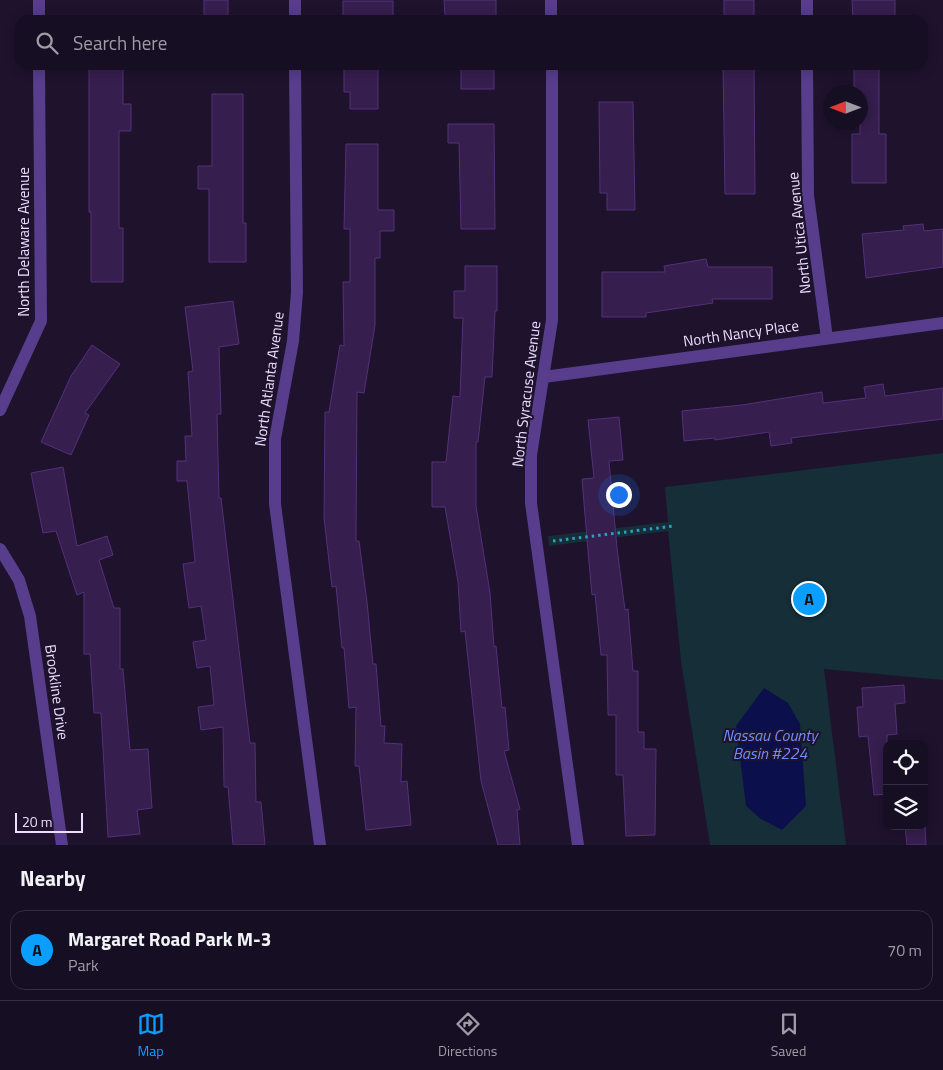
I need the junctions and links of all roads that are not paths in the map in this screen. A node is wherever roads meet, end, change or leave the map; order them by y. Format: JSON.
{"nodes":[{"id":1,"x":39,"y":0,"type":"edge"},
{"id":2,"x":295,"y":0,"type":"edge"},
{"id":3,"x":551,"y":0,"type":"edge"},
{"id":4,"x":806,"y":0,"type":"edge"},
{"id":5,"x":39,"y":15,"type":"edge"},
{"id":6,"x":295,"y":15,"type":"edge"},
{"id":7,"x":551,"y":15,"type":"edge"},
{"id":8,"x":807,"y":15,"type":"edge"},
{"id":9,"x":39,"y":70,"type":"edge"},
{"id":10,"x":295,"y":70,"type":"edge"},
{"id":11,"x":552,"y":70,"type":"edge"},
{"id":12,"x":807,"y":70,"type":"edge"},
{"id":13,"x":943,"y":323,"type":"edge"},
{"id":14,"x":827,"y":338,"type":"junction"},
{"id":15,"x":544,"y":376,"type":"junction"},
{"id":16,"x":0,"y":410,"type":"edge"},
{"id":17,"x":0,"y":550,"type":"edge"},
{"id":18,"x":62,"y":845,"type":"edge"},
{"id":19,"x":320,"y":845,"type":"edge"},
{"id":20,"x":578,"y":845,"type":"edge"}],
"edges":[{"from":1,"to":5,"type":"street"},
{"from":2,"to":6,"type":"street"},
{"from":3,"to":7,"type":"street"},
{"from":4,"to":8,"type":"street"},
{"from":9,"to":16,"type":"street","name":"North Delaware Avenue"},
{"from":10,"to":19,"type":"street","name":"North Atlanta Avenue"},
{"from":11,"to":15,"type":"street","name":"North Syracuse Avenue"},
{"from":12,"to":14,"type":"street","name":"North Utica Avenue"},
{"from":13,"to":14,"type":"street","name":"North Nancy Place"},
{"from":14,"to":15,"type":"street","name":"North Nancy Place"},
{"from":15,"to":20,"type":"street","name":"North Syracuse Avenue"},
{"from":17,"to":18,"type":"street","name":"Brookline Drive"}]}
